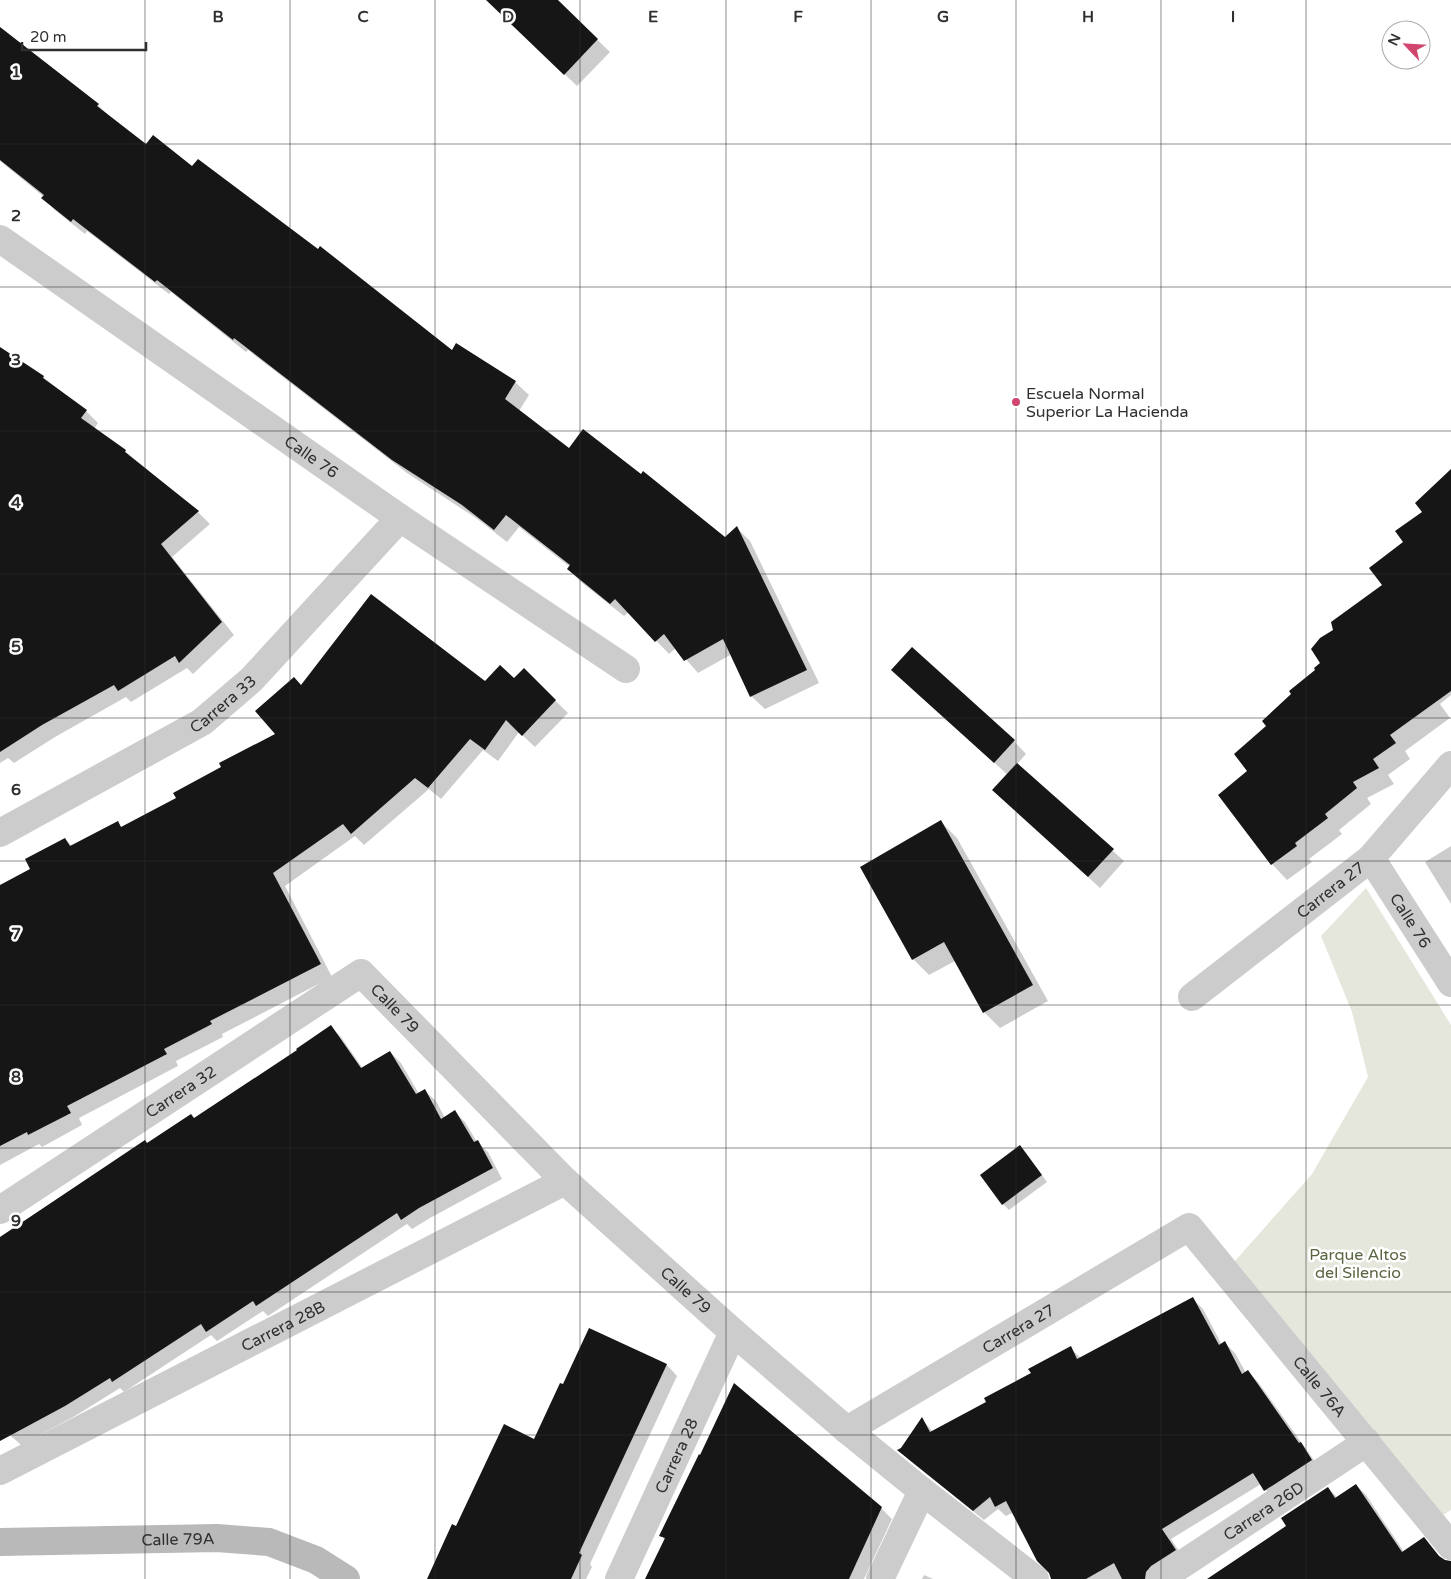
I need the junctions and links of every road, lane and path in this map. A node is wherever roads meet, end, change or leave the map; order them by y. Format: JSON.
{"nodes":[{"id":1,"x":0,"y":239,"type":"edge"},
{"id":2,"x":400,"y":518,"type":"junction"},
{"id":3,"x":626,"y":669,"type":"dead end"},
{"id":4,"x":1451,"y":764,"type":"edge"},
{"id":5,"x":0,"y":833,"type":"edge"},
{"id":6,"x":1371,"y":858,"type":"junction"},
{"id":7,"x":361,"y":973,"type":"joint"},
{"id":8,"x":1451,"y":983,"type":"edge"},
{"id":9,"x":1192,"y":997,"type":"dead end"},
{"id":10,"x":566,"y":1181,"type":"junction"},
{"id":11,"x":0,"y":1210,"type":"edge"},
{"id":12,"x":1189,"y":1227,"type":"joint"},
{"id":13,"x":732,"y":1332,"type":"junction"},
{"id":14,"x":847,"y":1430,"type":"junction"},
{"id":15,"x":1367,"y":1442,"type":"junction"},
{"id":16,"x":0,"y":1471,"type":"edge"},
{"id":17,"x":922,"y":1491,"type":"junction"},
{"id":18,"x":0,"y":1542,"type":"edge"},
{"id":19,"x":1451,"y":1546,"type":"edge"},
{"id":20,"x":346,"y":1579,"type":"edge"},
{"id":21,"x":619,"y":1579,"type":"edge"},
{"id":22,"x":880,"y":1579,"type":"edge"},
{"id":23,"x":1035,"y":1579,"type":"edge"},
{"id":24,"x":1160,"y":1579,"type":"edge"}],
"edges":[{"from":1,"to":2,"type":"street","name":"Calle 76"},
{"from":2,"to":3,"type":"street","name":"Calle 76"},
{"from":2,"to":5,"type":"street","name":"Carrera 33"},
{"from":4,"to":6,"type":"street","name":"Carrera 27"},
{"from":6,"to":8,"type":"street","name":"Calle 76"},
{"from":6,"to":9,"type":"street","name":"Carrera 27"},
{"from":7,"to":10,"type":"street","name":"Calle 79"},
{"from":7,"to":11,"type":"street","name":"Carrera 32"},
{"from":10,"to":13,"type":"street","name":"Calle 79"},
{"from":10,"to":16,"type":"street","name":"Carrera 28B"},
{"from":12,"to":14,"type":"street","name":"Carrera 27"},
{"from":12,"to":15,"type":"street","name":"Calle 76A"},
{"from":13,"to":14,"type":"street","name":"Calle 79"},
{"from":13,"to":21,"type":"street","name":"Carrera 28"},
{"from":14,"to":17,"type":"street","name":"Calle 79"},
{"from":15,"to":19,"type":"street","name":"Calle 76A"},
{"from":15,"to":24,"type":"street","name":"Carrera 26D"},
{"from":17,"to":22,"type":"street"},
{"from":17,"to":23,"type":"street","name":"Calle 79"},
{"from":18,"to":20,"type":"street","name":"Calle 79A"}]}
